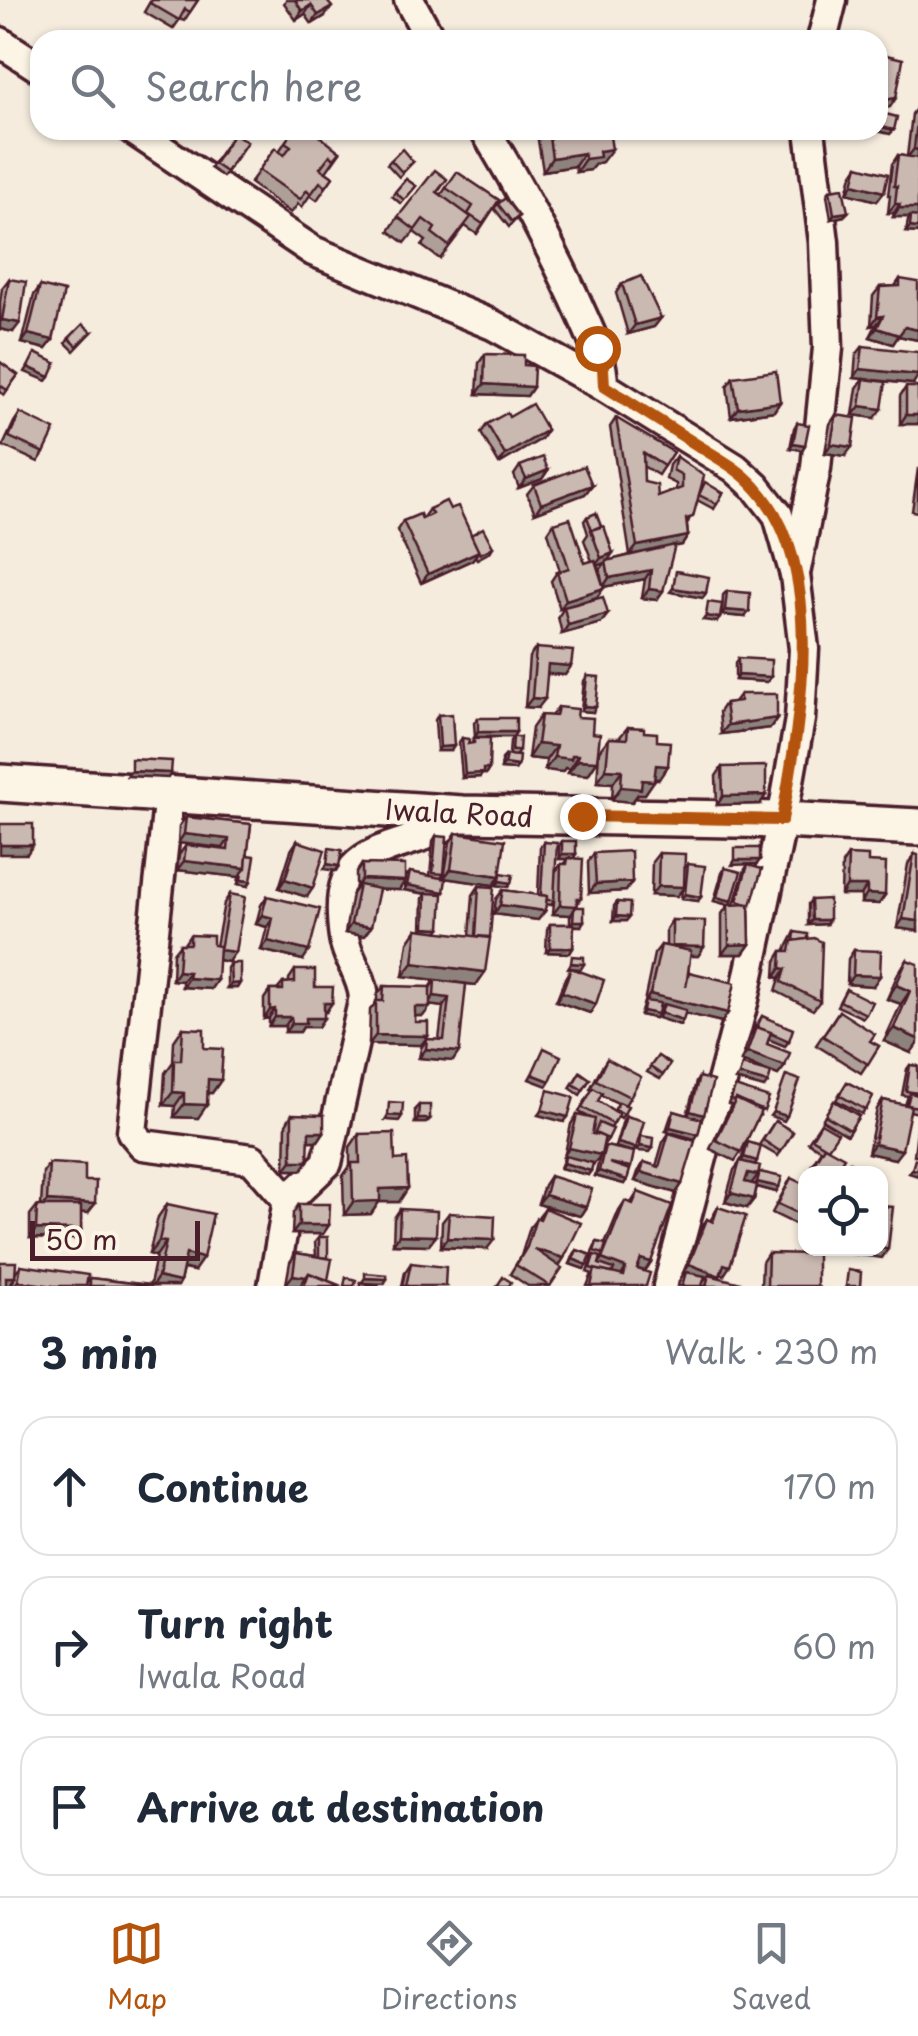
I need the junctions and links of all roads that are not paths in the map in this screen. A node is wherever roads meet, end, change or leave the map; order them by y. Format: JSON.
{"nodes":[{"id":1,"x":409,"y":0,"type":"edge"},
{"id":2,"x":832,"y":0,"type":"edge"},
{"id":3,"x":426,"y":30,"type":"edge"},
{"id":4,"x":824,"y":30,"type":"edge"},
{"id":5,"x":0,"y":42,"type":"edge"},
{"id":6,"x":30,"y":62,"type":"edge"},
{"id":7,"x":149,"y":140,"type":"edge"},
{"id":8,"x":491,"y":140,"type":"edge"},
{"id":9,"x":811,"y":140,"type":"edge"},
{"id":10,"x":604,"y":386,"type":"junction"},
{"id":11,"x":795,"y":575,"type":"junction"},
{"id":12,"x":0,"y":783,"type":"edge"},
{"id":13,"x":169,"y":794,"type":"junction"},
{"id":14,"x":462,"y":814,"type":"junction"},
{"id":15,"x":782,"y":820,"type":"junction"},
{"id":16,"x":918,"y":827,"type":"edge"},
{"id":17,"x":288,"y":1200,"type":"junction"},
{"id":18,"x":273,"y":1286,"type":"edge"},
{"id":19,"x":668,"y":1286,"type":"edge"}],
"edges":[{"from":1,"to":3,"type":"street"},
{"from":2,"to":4,"type":"street"},
{"from":5,"to":6,"type":"street"},
{"from":7,"to":10,"type":"street"},
{"from":8,"to":10,"type":"street"},
{"from":9,"to":11,"type":"street"},
{"from":10,"to":11,"type":"street"},
{"from":11,"to":15,"type":"street"},
{"from":12,"to":13,"type":"street","name":"Iwala Road"},
{"from":13,"to":14,"type":"street","name":"Iwala Road"},
{"from":13,"to":17,"type":"street"},
{"from":14,"to":15,"type":"street","name":"Iwala Road"},
{"from":14,"to":17,"type":"street"},
{"from":15,"to":16,"type":"street","name":"Iwala Road"},
{"from":15,"to":19,"type":"street"},
{"from":17,"to":18,"type":"street"}]}
